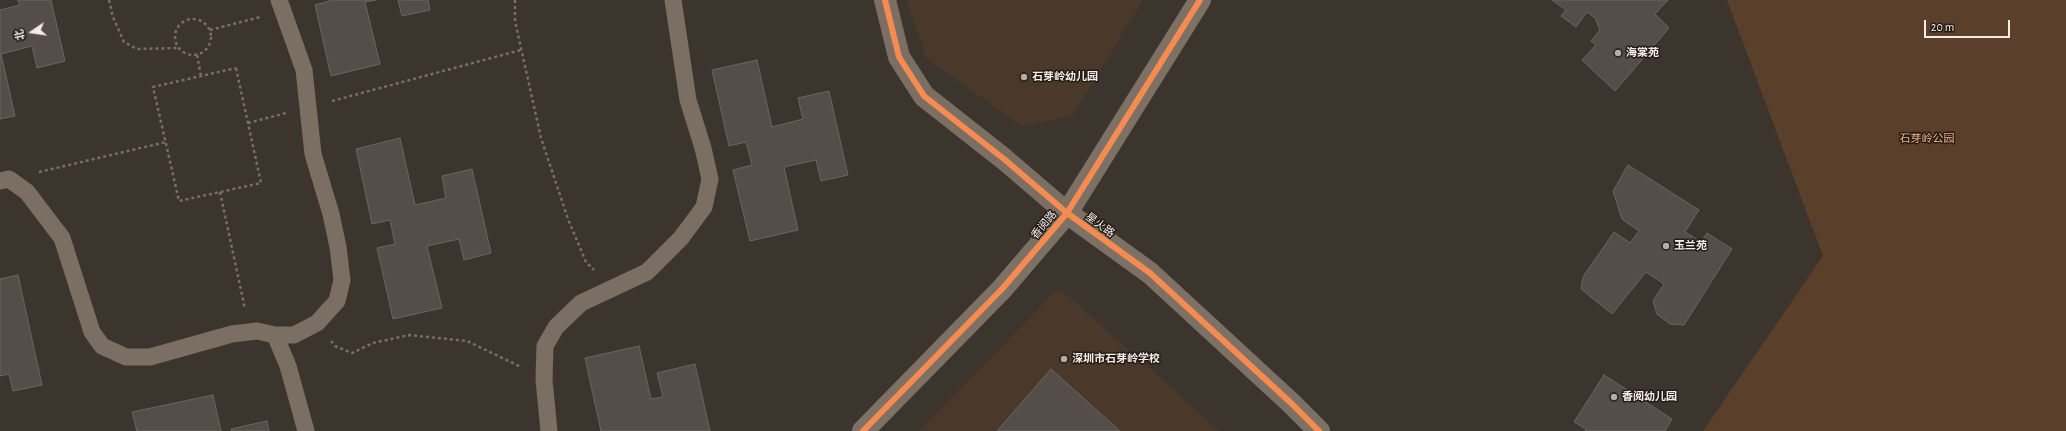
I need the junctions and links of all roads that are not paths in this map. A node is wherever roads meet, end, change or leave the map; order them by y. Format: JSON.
{"nodes":[{"id":1,"x":673,"y":0,"type":"edge"},
{"id":2,"x":885,"y":0,"type":"edge"},
{"id":3,"x":1200,"y":0,"type":"edge"},
{"id":4,"x":281,"y":6,"type":"edge"},
{"id":5,"x":5,"y":180,"type":"edge"},
{"id":6,"x":1067,"y":213,"type":"junction"},
{"id":7,"x":275,"y":335,"type":"junction"},
{"id":8,"x":306,"y":431,"type":"edge"},
{"id":9,"x":549,"y":431,"type":"edge"},
{"id":10,"x":863,"y":431,"type":"edge"},
{"id":11,"x":1319,"y":431,"type":"edge"}],
"edges":[{"from":1,"to":9,"type":"lane"},
{"from":2,"to":6,"type":"street","name":"星火路"},
{"from":3,"to":6,"type":"street","name":"香阅路"},
{"from":4,"to":7,"type":"lane"},
{"from":5,"to":7,"type":"lane"},
{"from":6,"to":10,"type":"street","name":"香阅路"},
{"from":6,"to":11,"type":"street","name":"星火路"},
{"from":7,"to":8,"type":"lane"}]}
